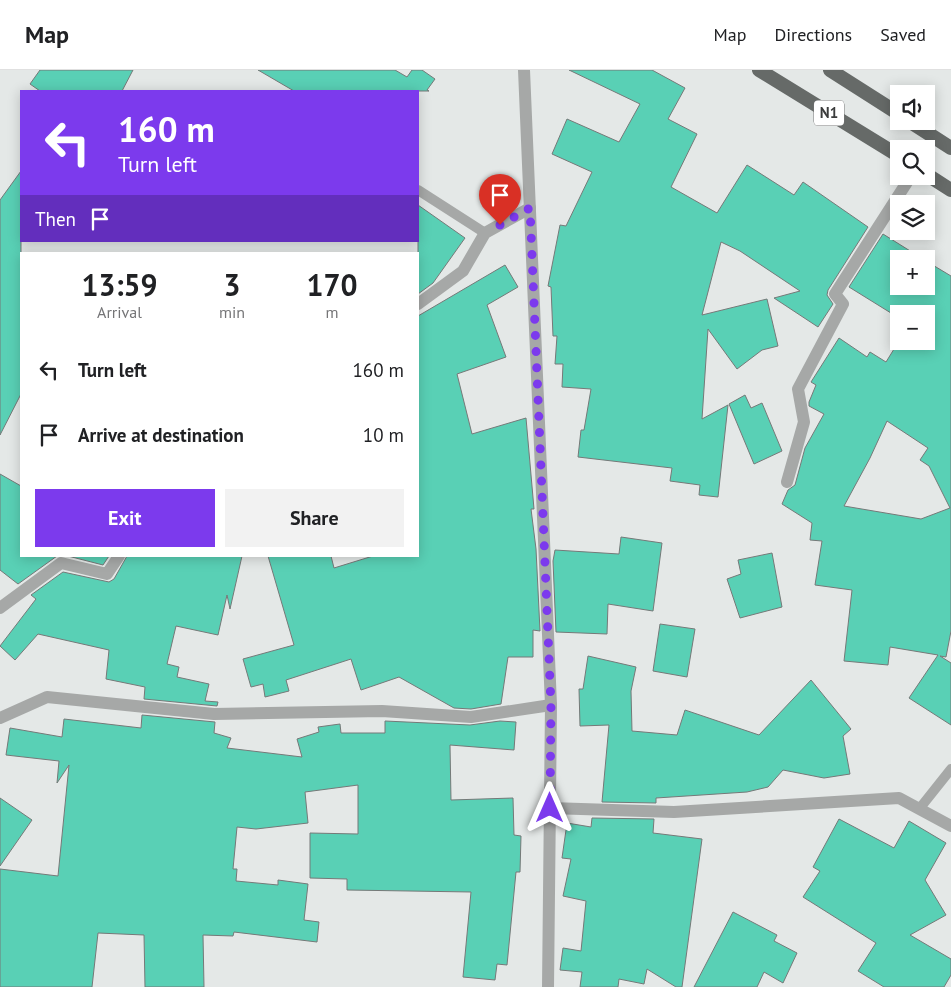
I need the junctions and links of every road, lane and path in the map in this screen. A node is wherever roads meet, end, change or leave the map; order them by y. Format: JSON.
{"nodes":[{"id":1,"x":524,"y":70,"type":"edge"},
{"id":2,"x":759,"y":70,"type":"edge"},
{"id":3,"x":830,"y":70,"type":"edge"},
{"id":4,"x":890,"y":108,"type":"edge"},
{"id":5,"x":923,"y":130,"type":"edge"},
{"id":6,"x":951,"y":148,"type":"edge"},
{"id":7,"x":890,"y":150,"type":"edge"},
{"id":8,"x":935,"y":180,"type":"edge"},
{"id":9,"x":905,"y":185,"type":"edge"},
{"id":10,"x":951,"y":190,"type":"edge"},
{"id":11,"x":419,"y":191,"type":"edge"},
{"id":12,"x":530,"y":208,"type":"junction"},
{"id":13,"x":485,"y":234,"type":"junction"},
{"id":14,"x":419,"y":303,"type":"edge"},
{"id":15,"x":787,"y":482,"type":"dead end"},
{"id":16,"x":118,"y":557,"type":"edge"},
{"id":17,"x":0,"y":608,"type":"edge"},
{"id":18,"x":551,"y":705,"type":"junction"},
{"id":19,"x":0,"y":718,"type":"edge"},
{"id":20,"x":951,"y":769,"type":"edge"},
{"id":21,"x":550,"y":808,"type":"junction"},
{"id":22,"x":920,"y":808,"type":"junction"},
{"id":23,"x":951,"y":826,"type":"edge"},
{"id":24,"x":548,"y":987,"type":"edge"}],
"edges":[{"from":1,"to":12,"type":"street"},
{"from":2,"to":7,"type":"highway","number":"N1"},
{"from":3,"to":4,"type":"highway","number":"N1"},
{"from":5,"to":6,"type":"highway"},
{"from":8,"to":10,"type":"highway"},
{"from":9,"to":15,"type":"street"},
{"from":11,"to":13,"type":"lane"},
{"from":12,"to":13,"type":"street"},
{"from":12,"to":18,"type":"street"},
{"from":13,"to":14,"type":"street"},
{"from":16,"to":17,"type":"street"},
{"from":18,"to":19,"type":"street"},
{"from":18,"to":21,"type":"street"},
{"from":20,"to":22,"type":"lane"},
{"from":21,"to":22,"type":"street"},
{"from":21,"to":24,"type":"street"},
{"from":22,"to":23,"type":"street"}]}
